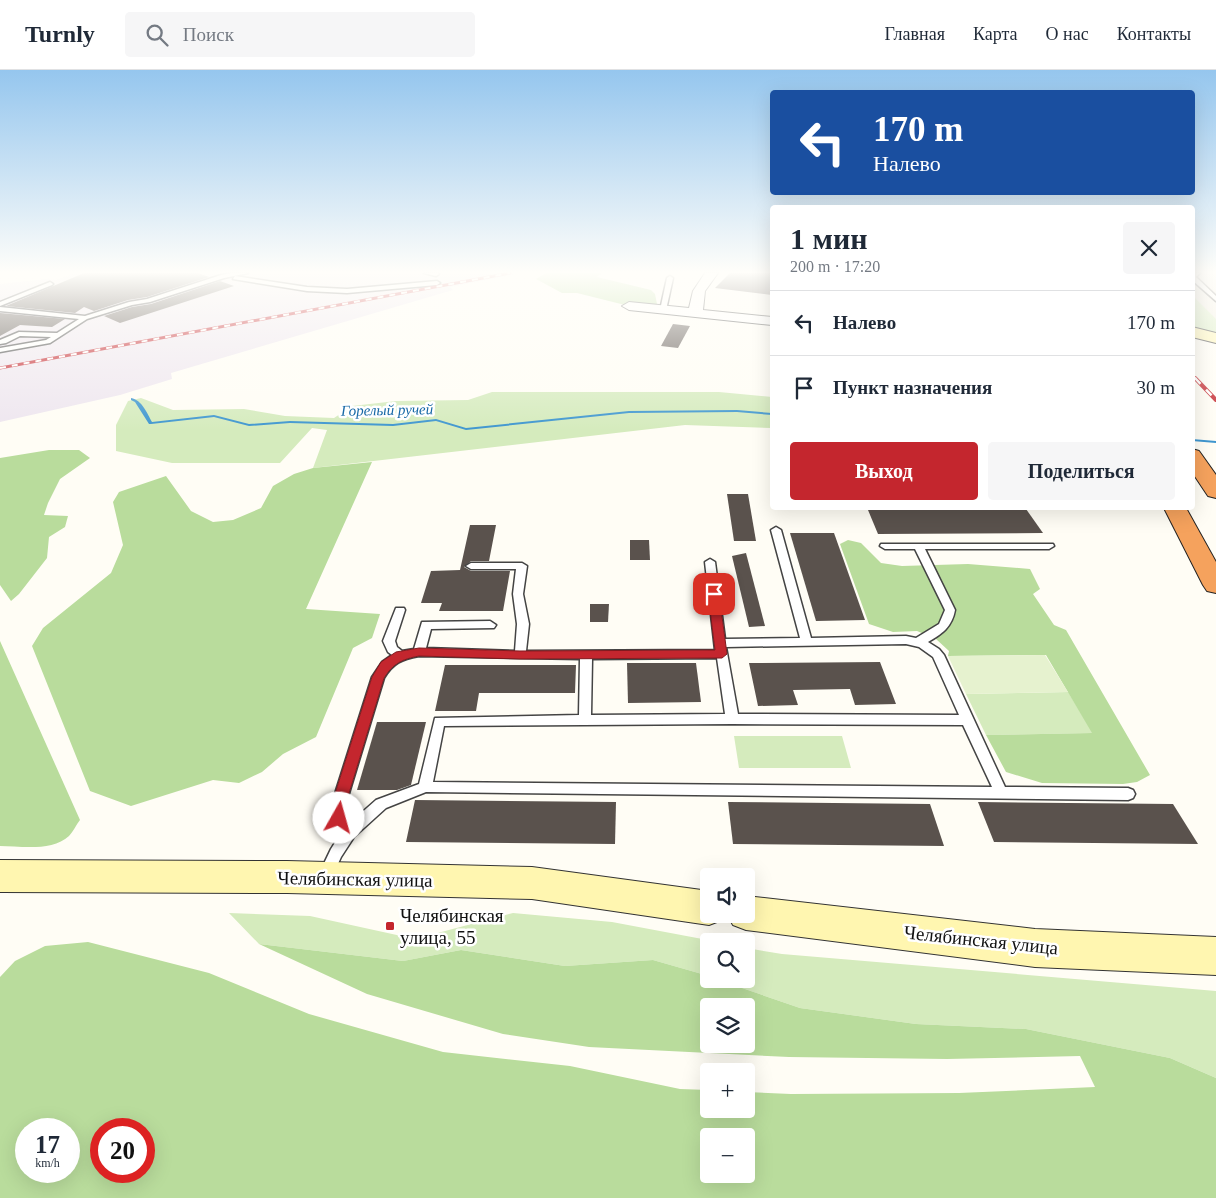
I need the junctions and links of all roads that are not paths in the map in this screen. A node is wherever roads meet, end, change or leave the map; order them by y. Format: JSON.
{"nodes":[{"id":1,"x":73,"y":326,"type":"edge"},
{"id":2,"x":1195,"y":333,"type":"edge"},
{"id":3,"x":59,"y":335,"type":"junction"},
{"id":4,"x":1216,"y":338,"type":"edge"},
{"id":5,"x":1195,"y":339,"type":"edge"},
{"id":6,"x":0,"y":342,"type":"edge"},
{"id":7,"x":1216,"y":345,"type":"edge"},
{"id":8,"x":0,"y":350,"type":"edge"},
{"id":9,"x":1195,"y":459,"type":"edge"},
{"id":10,"x":1216,"y":491,"type":"edge"},
{"id":11,"x":1176,"y":510,"type":"edge"},
{"id":12,"x":776,"y":530,"type":"dead end"},
{"id":13,"x":885,"y":546,"type":"dead end"},
{"id":14,"x":919,"y":546,"type":"junction"},
{"id":15,"x":1049,"y":546,"type":"dead end"},
{"id":16,"x":710,"y":562,"type":"dead end"},
{"id":17,"x":471,"y":566,"type":"dead end"},
{"id":18,"x":1216,"y":585,"type":"edge"},
{"id":19,"x":400,"y":610,"type":"dead end"},
{"id":20,"x":490,"y":625,"type":"dead end"},
{"id":21,"x":806,"y":641,"type":"junction"},
{"id":22,"x":918,"y":642,"type":"junction"},
{"id":23,"x":721,"y":648,"type":"junction"},
{"id":24,"x":419,"y":652,"type":"junction"},
{"id":25,"x":400,"y":655,"type":"junction"},
{"id":26,"x":520,"y":655,"type":"junction"},
{"id":27,"x":586,"y":655,"type":"junction"},
{"id":28,"x":732,"y":719,"type":"junction"},
{"id":29,"x":585,"y":720,"type":"junction"},
{"id":30,"x":968,"y":720,"type":"junction"},
{"id":31,"x":425,"y":787,"type":"junction"},
{"id":32,"x":1001,"y":792,"type":"junction"},
{"id":33,"x":1128,"y":794,"type":"dead end"},
{"id":34,"x":349,"y":833,"type":"junction"},
{"id":35,"x":0,"y":876,"type":"edge"},
{"id":36,"x":324,"y":878,"type":"junction"},
{"id":37,"x":700,"y":907,"type":"edge"},
{"id":38,"x":755,"y":914,"type":"edge"},
{"id":39,"x":1216,"y":956,"type":"edge"}],
"edges":[{"from":1,"to":3,"type":"lane"},
{"from":2,"to":4,"type":"street"},
{"from":3,"to":6,"type":"lane"},
{"from":3,"to":8,"type":"lane"},
{"from":5,"to":7,"type":"street"},
{"from":9,"to":10,"type":"highway"},
{"from":11,"to":18,"type":"highway"},
{"from":12,"to":21,"type":"lane"},
{"from":13,"to":14,"type":"lane"},
{"from":14,"to":15,"type":"lane"},
{"from":14,"to":22,"type":"lane"},
{"from":16,"to":23,"type":"lane"},
{"from":17,"to":26,"type":"lane"},
{"from":19,"to":25,"type":"lane"},
{"from":20,"to":24,"type":"lane"},
{"from":21,"to":22,"type":"lane"},
{"from":21,"to":23,"type":"lane"},
{"from":22,"to":30,"type":"lane"},
{"from":23,"to":27,"type":"lane"},
{"from":23,"to":28,"type":"lane"},
{"from":24,"to":25,"type":"lane"},
{"from":24,"to":26,"type":"lane"},
{"from":25,"to":34,"type":"lane"},
{"from":26,"to":27,"type":"lane"},
{"from":27,"to":29,"type":"lane"},
{"from":28,"to":29,"type":"lane"},
{"from":28,"to":30,"type":"lane"},
{"from":29,"to":31,"type":"lane"},
{"from":30,"to":32,"type":"lane"},
{"from":31,"to":32,"type":"lane"},
{"from":31,"to":34,"type":"lane"},
{"from":32,"to":33,"type":"lane"},
{"from":34,"to":36,"type":"lane"},
{"from":35,"to":36,"type":"street","name":"Челябинская улица"},
{"from":36,"to":37,"type":"street","name":"Челябинская улица"},
{"from":38,"to":39,"type":"street","name":"Челябинская улица"}]}
